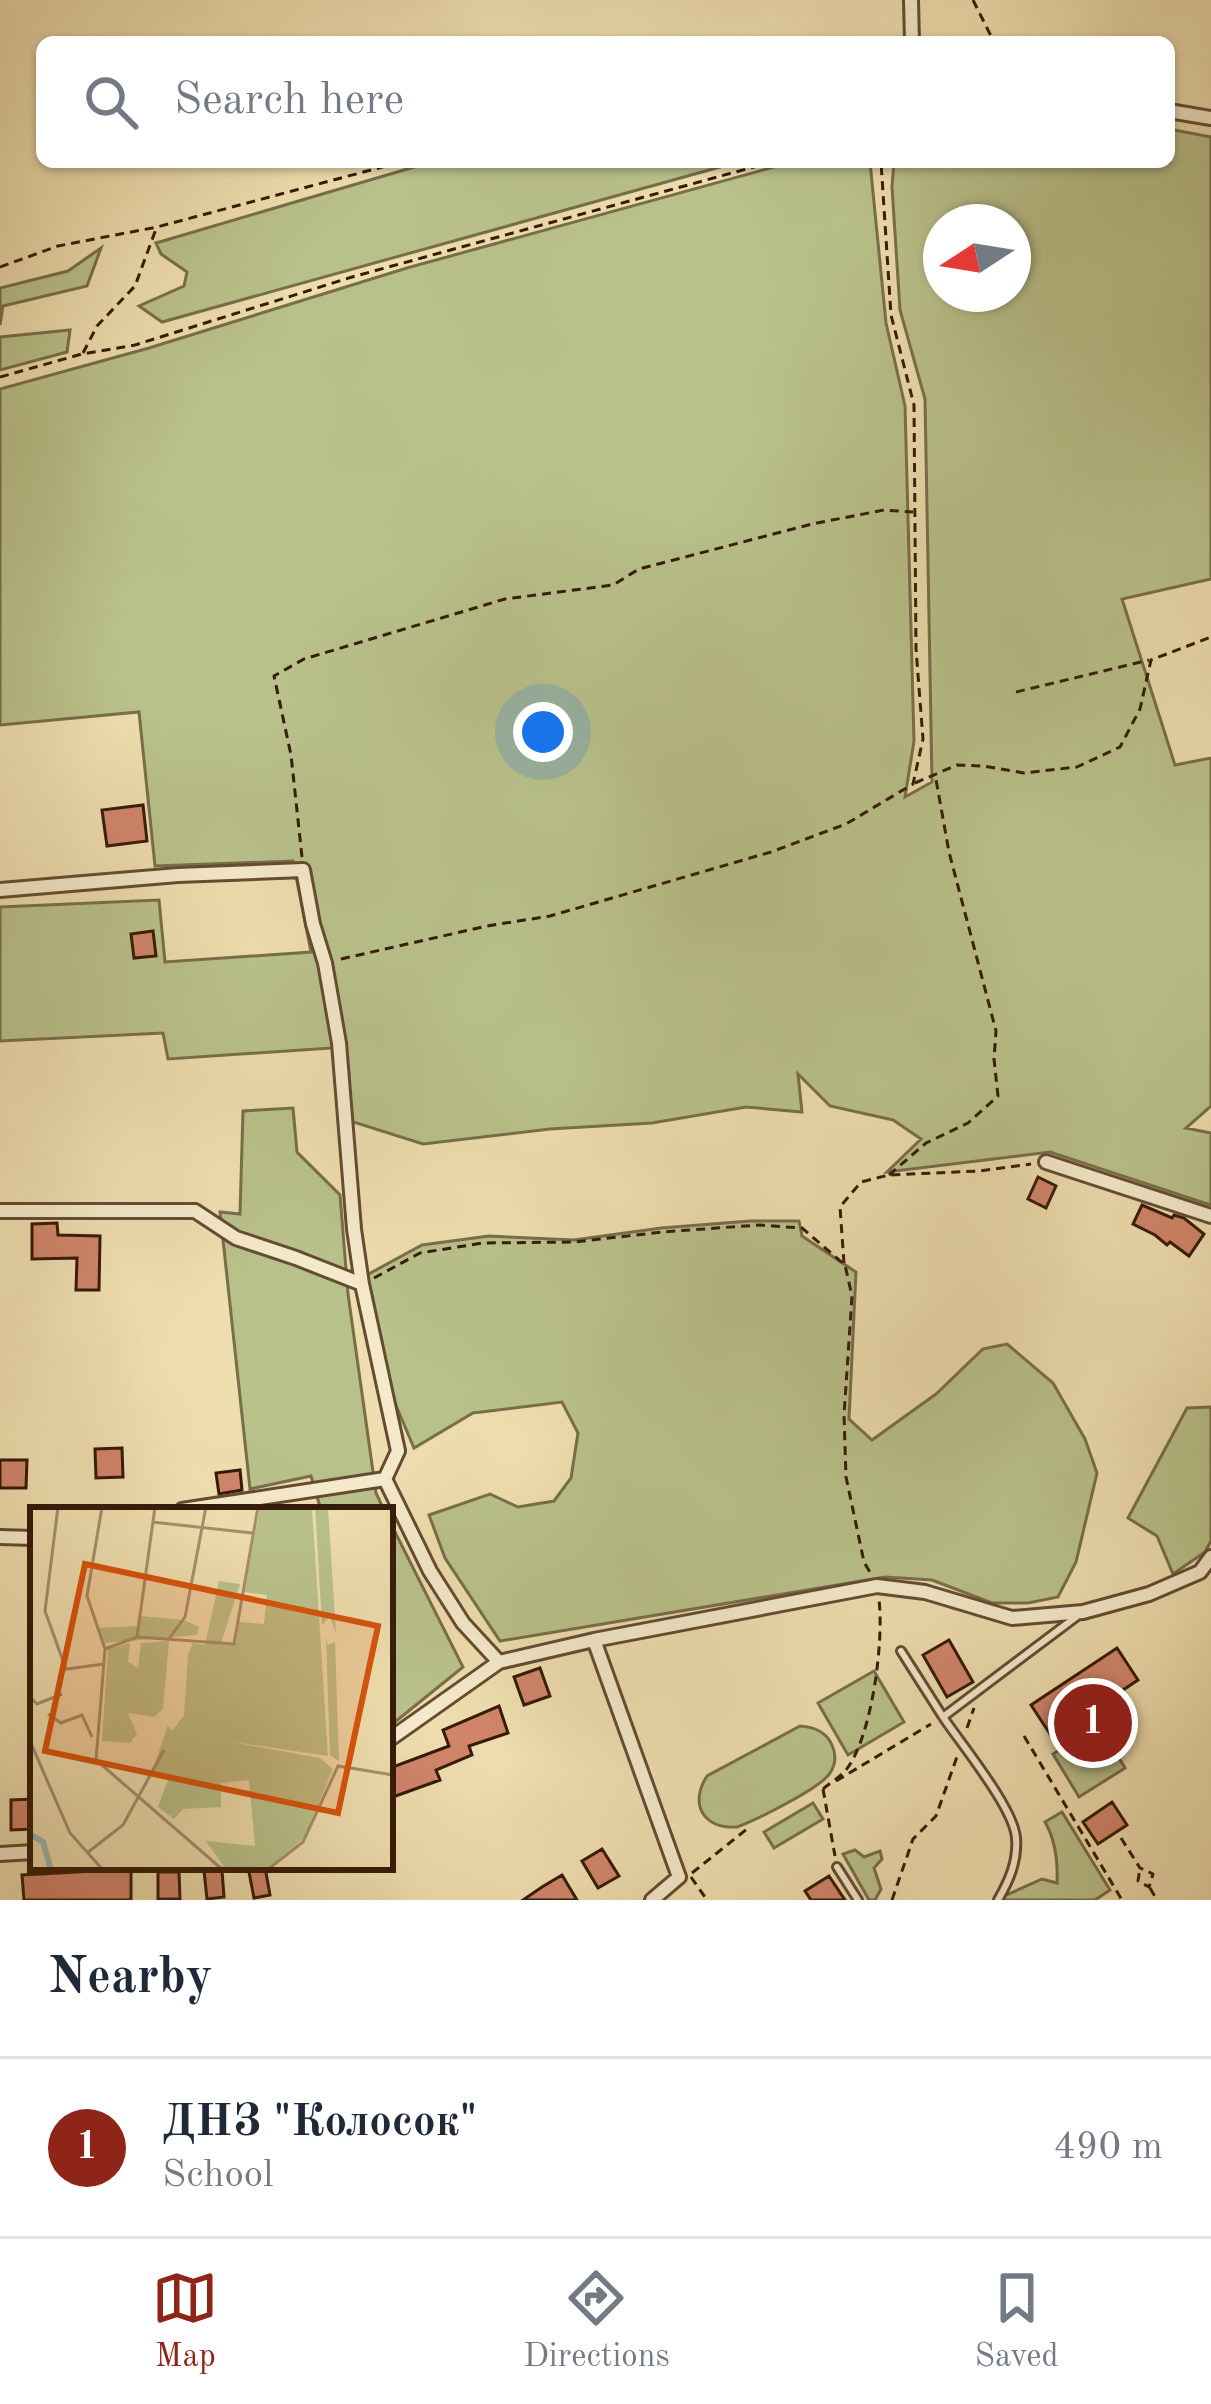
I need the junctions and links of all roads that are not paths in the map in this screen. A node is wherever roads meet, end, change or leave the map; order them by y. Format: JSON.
{"nodes":[{"id":1,"x":910,"y":0,"type":"edge"},
{"id":2,"x":912,"y":36,"type":"edge"},
{"id":3,"x":1175,"y":112,"type":"edge"},
{"id":4,"x":1211,"y":118,"type":"edge"},
{"id":5,"x":0,"y":890,"type":"edge"},
{"id":6,"x":1046,"y":1162,"type":"road end"},
{"id":7,"x":0,"y":1210,"type":"edge"},
{"id":8,"x":1211,"y":1216,"type":"edge"},
{"id":9,"x":362,"y":1284,"type":"junction"},
{"id":10,"x":385,"y":1479,"type":"junction"},
{"id":11,"x":202,"y":1507,"type":"edge"},
{"id":12,"x":0,"y":1537,"type":"edge"},
{"id":13,"x":30,"y":1538,"type":"edge"},
{"id":14,"x":1211,"y":1557,"type":"edge"},
{"id":15,"x":1083,"y":1612,"type":"junction"},
{"id":16,"x":594,"y":1640,"type":"junction"},
{"id":17,"x":901,"y":1652,"type":"dead end"},
{"id":18,"x":500,"y":1663,"type":"junction"},
{"id":19,"x":943,"y":1717,"type":"junction"},
{"id":20,"x":393,"y":1737,"type":"edge"},
{"id":21,"x":30,"y":1852,"type":"edge"},
{"id":22,"x":0,"y":1854,"type":"edge"},
{"id":23,"x":837,"y":1867,"type":"road end"},
{"id":24,"x":652,"y":1900,"type":"edge"},
{"id":25,"x":858,"y":1900,"type":"edge"},
{"id":26,"x":998,"y":1900,"type":"edge"}],
"edges":[{"from":1,"to":2,"type":"street"},
{"from":3,"to":4,"type":"street"},
{"from":5,"to":9,"type":"street"},
{"from":6,"to":8,"type":"street"},
{"from":7,"to":9,"type":"street"},
{"from":9,"to":10,"type":"street"},
{"from":10,"to":11,"type":"street"},
{"from":10,"to":18,"type":"street"},
{"from":12,"to":13,"type":"street"},
{"from":14,"to":15,"type":"street"},
{"from":15,"to":16,"type":"street"},
{"from":15,"to":19,"type":"lane"},
{"from":16,"to":18,"type":"street"},
{"from":16,"to":24,"type":"street"},
{"from":17,"to":19,"type":"lane"},
{"from":18,"to":20,"type":"street"},
{"from":19,"to":26,"type":"lane"},
{"from":21,"to":22,"type":"street"},
{"from":23,"to":25,"type":"lane"}]}
